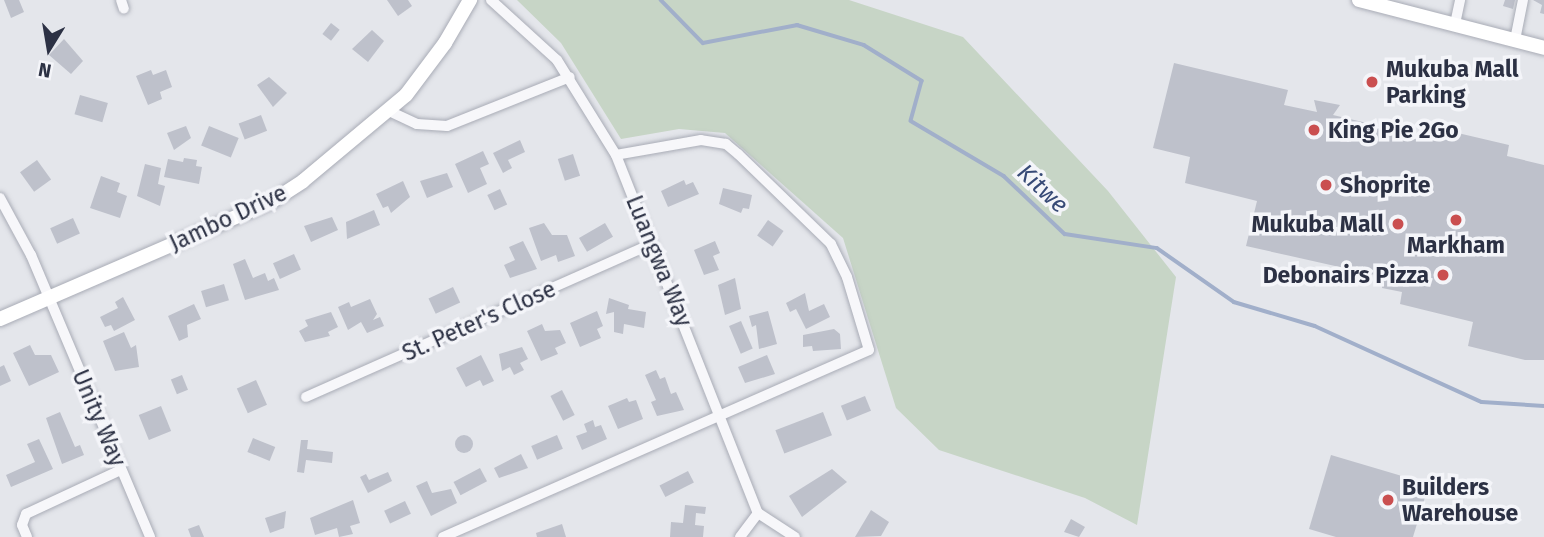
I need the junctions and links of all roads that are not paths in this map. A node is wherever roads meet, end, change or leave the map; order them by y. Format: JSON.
{"nodes":[{"id":1,"x":470,"y":0,"type":"edge"},
{"id":2,"x":491,"y":0,"type":"edge"},
{"id":3,"x":1359,"y":0,"type":"edge"},
{"id":4,"x":1460,"y":0,"type":"edge"},
{"id":5,"x":1523,"y":0,"type":"edge"},
{"id":6,"x":1455,"y":24,"type":"junction"},
{"id":7,"x":1515,"y":40,"type":"junction"},
{"id":8,"x":1544,"y":48,"type":"edge"},
{"id":9,"x":570,"y":77,"type":"junction"},
{"id":10,"x":389,"y":111,"type":"junction"},
{"id":11,"x":616,"y":155,"type":"junction"},
{"id":12,"x":0,"y":198,"type":"edge"},
{"id":13,"x":650,"y":244,"type":"junction"},
{"id":14,"x":49,"y":299,"type":"junction"},
{"id":15,"x":0,"y":319,"type":"edge"},
{"id":16,"x":306,"y":397,"type":"dead end"},
{"id":17,"x":724,"y":416,"type":"junction"},
{"id":18,"x":121,"y":470,"type":"junction"},
{"id":19,"x":758,"y":513,"type":"junction"},
{"id":20,"x":27,"y":537,"type":"edge"},
{"id":21,"x":150,"y":537,"type":"edge"},
{"id":22,"x":443,"y":537,"type":"edge"},
{"id":23,"x":740,"y":537,"type":"edge"},
{"id":24,"x":795,"y":537,"type":"edge"}],
"edges":[{"from":1,"to":10,"type":"main road","name":"Jambo Drive"},
{"from":2,"to":9,"type":"street","name":"Luangwa Way"},
{"from":3,"to":6,"type":"main road"},
{"from":4,"to":6,"type":"street"},
{"from":5,"to":7,"type":"street"},
{"from":6,"to":7,"type":"main road"},
{"from":7,"to":8,"type":"main road"},
{"from":9,"to":10,"type":"street"},
{"from":9,"to":11,"type":"street","name":"Luangwa Way"},
{"from":10,"to":14,"type":"main road","name":"Jambo Drive"},
{"from":11,"to":13,"type":"street","name":"Luangwa Way"},
{"from":11,"to":17,"type":"street"},
{"from":12,"to":14,"type":"street","name":"Unity Way"},
{"from":13,"to":16,"type":"street","name":"St. Peter's Close"},
{"from":13,"to":17,"type":"street","name":"Luangwa Way"},
{"from":14,"to":15,"type":"main road","name":"Jambo Drive"},
{"from":14,"to":18,"type":"street","name":"Unity Way"},
{"from":17,"to":19,"type":"street","name":"Luangwa Way"},
{"from":17,"to":22,"type":"street"},
{"from":18,"to":20,"type":"street"},
{"from":18,"to":21,"type":"street","name":"Unity Way"},
{"from":19,"to":23,"type":"street"},
{"from":19,"to":24,"type":"street"}]}
